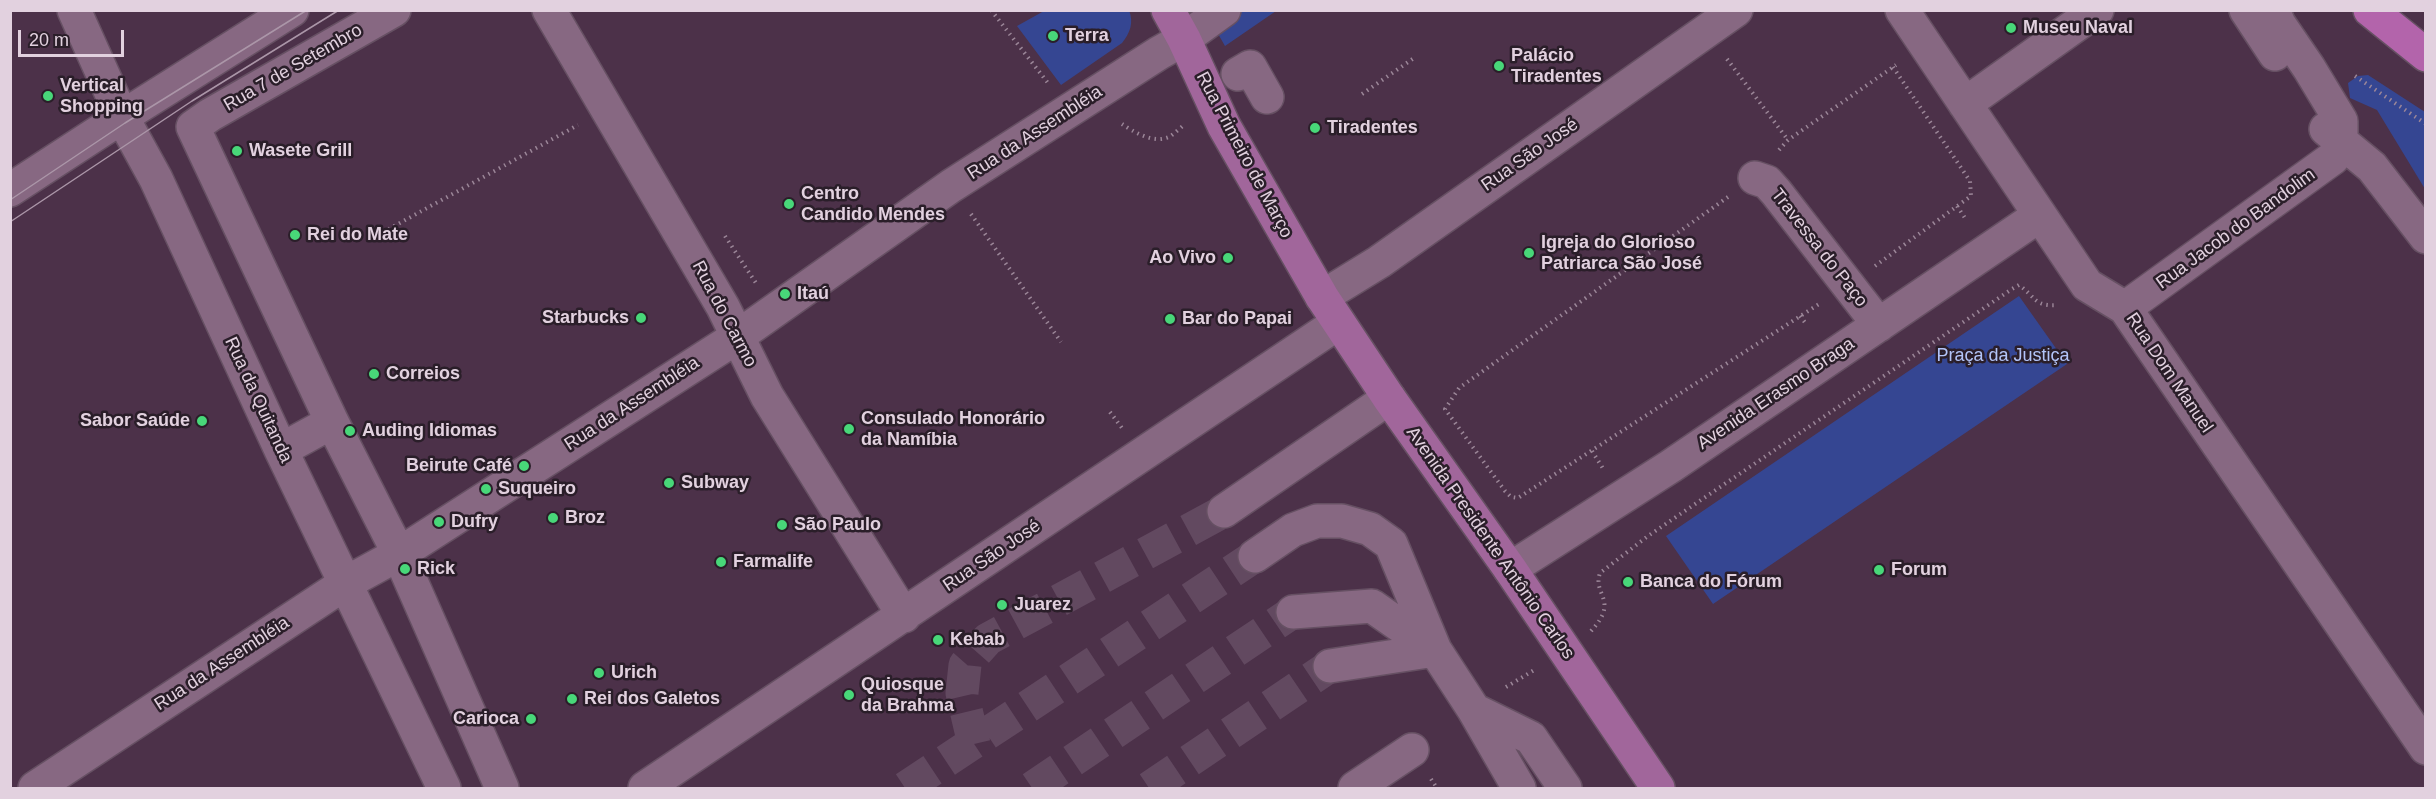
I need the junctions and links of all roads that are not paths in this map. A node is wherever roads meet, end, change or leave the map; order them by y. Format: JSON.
{"nodes":[{"id":1,"x":74,"y":10,"type":"edge"},
{"id":2,"x":292,"y":10,"type":"edge"},
{"id":3,"x":394,"y":10,"type":"edge"},
{"id":4,"x":549,"y":10,"type":"edge"},
{"id":5,"x":1168,"y":10,"type":"edge"},
{"id":6,"x":1224,"y":10,"type":"edge"},
{"id":7,"x":1736,"y":10,"type":"edge"},
{"id":8,"x":1902,"y":10,"type":"edge"},
{"id":9,"x":2097,"y":10,"type":"edge"},
{"id":10,"x":2246,"y":10,"type":"edge"},
{"id":11,"x":2273,"y":10,"type":"edge"},
{"id":12,"x":2370,"y":10,"type":"edge"},
{"id":13,"x":1184,"y":39,"type":"junction"},
{"id":14,"x":2426,"y":55,"type":"edge"},
{"id":15,"x":1238,"y":74,"type":"dead end"},
{"id":16,"x":1267,"y":97,"type":"dead end"},
{"id":17,"x":1965,"y":104,"type":"junction"},
{"id":18,"x":122,"y":117,"type":"junction"},
{"id":19,"x":2342,"y":143,"type":"junction"},
{"id":20,"x":1755,"y":178,"type":"road end"},
{"id":21,"x":10,"y":190,"type":"edge"},
{"id":22,"x":2040,"y":215,"type":"junction"},
{"id":23,"x":2426,"y":237,"type":"edge"},
{"id":24,"x":2125,"y":308,"type":"junction"},
{"id":25,"x":1330,"y":310,"type":"junction"},
{"id":26,"x":1878,"y":325,"type":"junction"},
{"id":27,"x":737,"y":337,"type":"junction"},
{"id":28,"x":1389,"y":398,"type":"junction"},
{"id":29,"x":332,"y":422,"type":"junction"},
{"id":30,"x":282,"y":450,"type":"junction"},
{"id":31,"x":1224,"y":511,"type":"tunnel mouth"},
{"id":32,"x":399,"y":554,"type":"junction"},
{"id":33,"x":1255,"y":556,"type":"tunnel mouth"},
{"id":34,"x":1510,"y":569,"type":"junction"},
{"id":35,"x":346,"y":583,"type":"junction"},
{"id":36,"x":1293,"y":612,"type":"tunnel mouth"},
{"id":37,"x":904,"y":616,"type":"junction"},
{"id":38,"x":1435,"y":650,"type":"junction"},
{"id":39,"x":1330,"y":666,"type":"tunnel mouth"},
{"id":40,"x":1474,"y":710,"type":"junction"},
{"id":41,"x":2426,"y":748,"type":"edge"},
{"id":42,"x":1412,"y":750,"type":"dead end"},
{"id":43,"x":35,"y":789,"type":"edge"},
{"id":44,"x":444,"y":789,"type":"edge"},
{"id":45,"x":502,"y":789,"type":"edge"},
{"id":46,"x":645,"y":789,"type":"edge"},
{"id":47,"x":1355,"y":789,"type":"edge"},
{"id":48,"x":1519,"y":789,"type":"edge"},
{"id":49,"x":1565,"y":789,"type":"edge"},
{"id":50,"x":1658,"y":789,"type":"edge"}],
"edges":[{"from":1,"to":18,"type":"street","name":"Rua da Quitanda"},
{"from":2,"to":18,"type":"street"},
{"from":3,"to":29,"type":"street","name":"Rua 7 de Setembro"},
{"from":4,"to":27,"type":"street","name":"Rua do Carmo"},
{"from":5,"to":13,"type":"main road","name":"Rua Primeiro de Março"},
{"from":6,"to":13,"type":"street","name":"Rua da Assembléia"},
{"from":7,"to":25,"type":"street","name":"Rua São José"},
{"from":8,"to":17,"type":"street","name":"Rua Dom Manuel"},
{"from":9,"to":17,"type":"street"},
{"from":10,"to":19,"type":"street"},
{"from":11,"to":19,"type":"street"},
{"from":12,"to":14,"type":"highway"},
{"from":13,"to":25,"type":"main road","name":"Rua Primeiro de Março"},
{"from":13,"to":27,"type":"street","name":"Rua da Assembléia"},
{"from":15,"to":16,"type":"street"},
{"from":17,"to":22,"type":"street","name":"Rua Dom Manuel"},
{"from":18,"to":21,"type":"street"},
{"from":18,"to":30,"type":"street","name":"Rua da Quitanda"},
{"from":19,"to":23,"type":"street"},
{"from":19,"to":24,"type":"street","name":"Rua Jacob do Bandolim"},
{"from":20,"to":26,"type":"street","name":"Travessa do Paço"},
{"from":22,"to":24,"type":"street","name":"Rua Dom Manuel"},
{"from":22,"to":26,"type":"street","name":"Avenida Erasmo Braga"},
{"from":24,"to":41,"type":"street","name":"Rua Dom Manuel"},
{"from":25,"to":28,"type":"main road","name":"Avenida Presidente Antônio Carlos"},
{"from":25,"to":37,"type":"street","name":"Rua São José"},
{"from":26,"to":34,"type":"street","name":"Avenida Erasmo Braga"},
{"from":27,"to":32,"type":"street","name":"Rua da Assembléia"},
{"from":27,"to":37,"type":"street","name":"Rua do Carmo"},
{"from":28,"to":31,"type":"street"},
{"from":28,"to":34,"type":"main road","name":"Avenida Presidente Antônio Carlos"},
{"from":29,"to":30,"type":"street"},
{"from":29,"to":32,"type":"street"},
{"from":30,"to":35,"type":"street","name":"Rua da Quitanda"},
{"from":32,"to":35,"type":"street","name":"Rua da Assembléia"},
{"from":32,"to":45,"type":"street"},
{"from":33,"to":38,"type":"street"},
{"from":34,"to":50,"type":"main road","name":"Avenida Presidente Antônio Carlos"},
{"from":35,"to":43,"type":"street","name":"Rua da Assembléia"},
{"from":35,"to":44,"type":"street","name":"Rua da Quitanda"},
{"from":36,"to":38,"type":"street"},
{"from":37,"to":46,"type":"street","name":"Rua São José"},
{"from":38,"to":39,"type":"street"},
{"from":38,"to":40,"type":"street"},
{"from":40,"to":48,"type":"street"},
{"from":40,"to":49,"type":"street"},
{"from":42,"to":47,"type":"street"}]}
